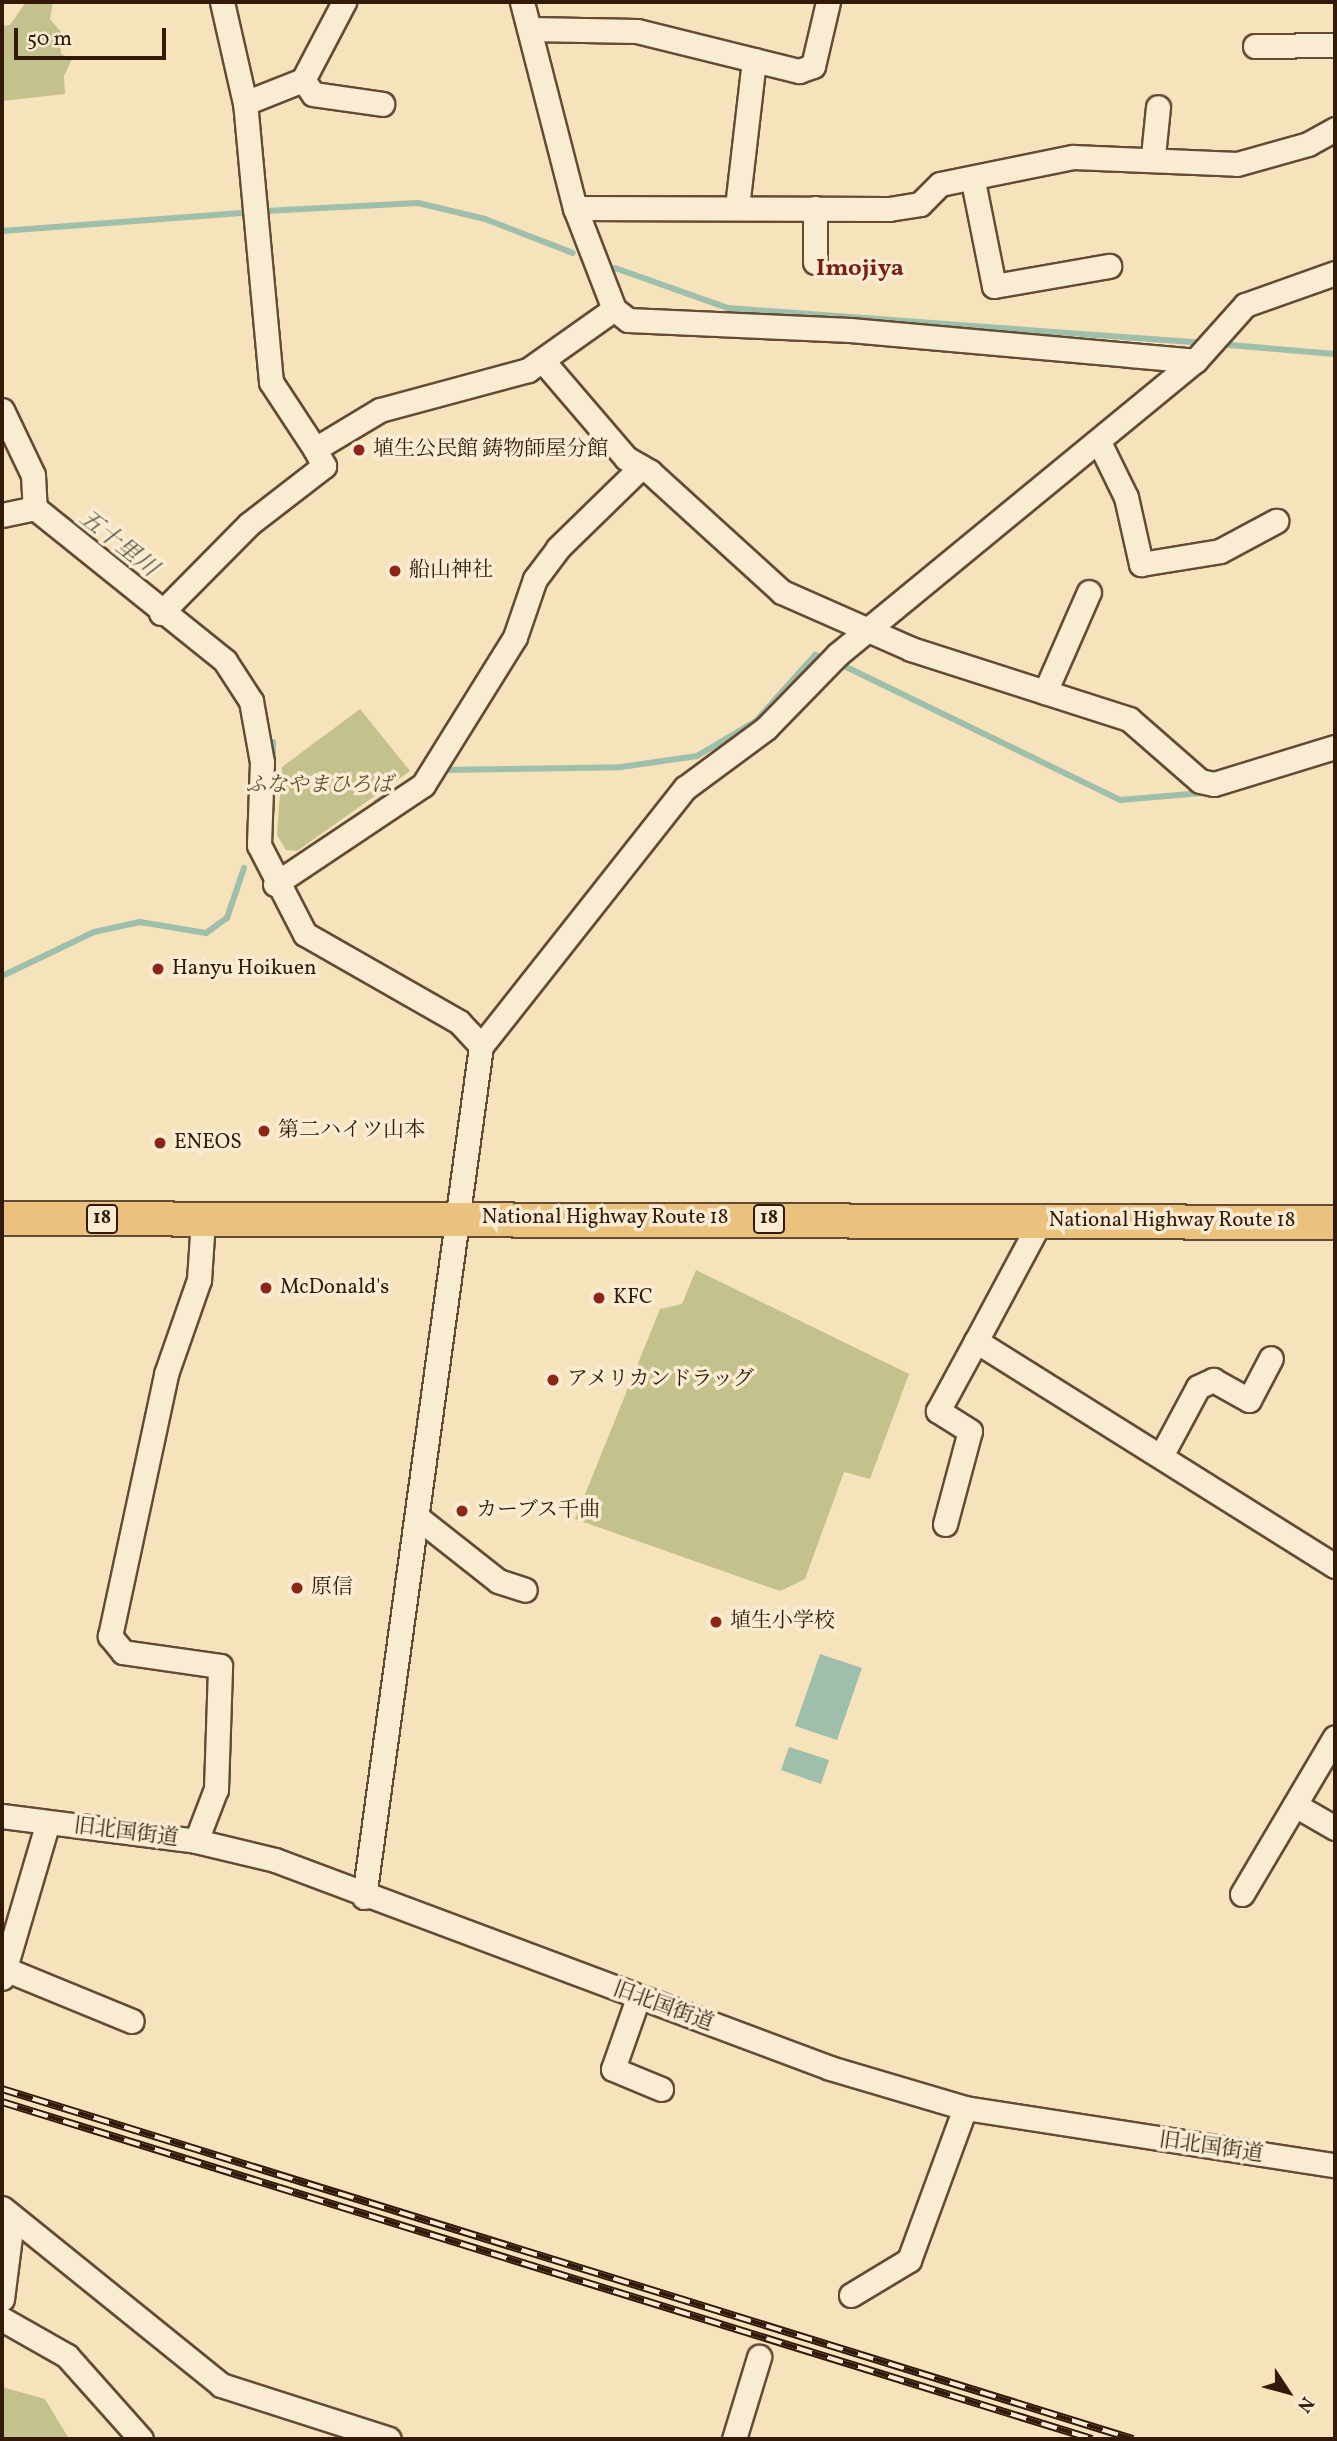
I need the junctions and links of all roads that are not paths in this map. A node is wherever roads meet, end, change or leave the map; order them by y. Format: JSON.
{"nodes":[{"id":1,"x":222,"y":2,"type":"edge"},
{"id":2,"x":344,"y":2,"type":"edge"},
{"id":3,"x":522,"y":2,"type":"edge"},
{"id":4,"x":828,"y":2,"type":"edge"},
{"id":5,"x":530,"y":29,"type":"junction"},
{"id":6,"x":1335,"y":45,"type":"edge"},
{"id":7,"x":1255,"y":46,"type":"dead end"},
{"id":8,"x":754,"y":60,"type":"junction"},
{"id":9,"x":303,"y":80,"type":"junction"},
{"id":10,"x":245,"y":103,"type":"junction"},
{"id":11,"x":382,"y":104,"type":"dead end"},
{"id":12,"x":1158,"y":107,"type":"dead end"},
{"id":13,"x":1335,"y":130,"type":"edge"},
{"id":14,"x":1153,"y":156,"type":"junction"},
{"id":15,"x":973,"y":181,"type":"junction"},
{"id":16,"x":737,"y":207,"type":"junction"},
{"id":17,"x":575,"y":208,"type":"junction"},
{"id":18,"x":815,"y":208,"type":"junction"},
{"id":19,"x":815,"y":262,"type":"dead end"},
{"id":20,"x":1109,"y":266,"type":"dead end"},
{"id":21,"x":1335,"y":273,"type":"edge"},
{"id":22,"x":614,"y":309,"type":"junction"},
{"id":23,"x":1203,"y":350,"type":"junction"},
{"id":24,"x":543,"y":361,"type":"junction"},
{"id":25,"x":2,"y":410,"type":"edge"},
{"id":26,"x":1099,"y":442,"type":"junction"},
{"id":27,"x":315,"y":449,"type":"junction"},
{"id":28,"x":641,"y":467,"type":"junction"},
{"id":29,"x":34,"y":508,"type":"junction"},
{"id":30,"x":2,"y":515,"type":"edge"},
{"id":31,"x":1276,"y":521,"type":"dead end"},
{"id":32,"x":1089,"y":592,"type":"dead end"},
{"id":33,"x":161,"y":613,"type":"junction"},
{"id":34,"x":871,"y":628,"type":"junction"},
{"id":35,"x":1045,"y":692,"type":"junction"},
{"id":36,"x":1335,"y":747,"type":"edge"},
{"id":37,"x":275,"y":884,"type":"junction"},
{"id":38,"x":481,"y":1046,"type":"junction"},
{"id":39,"x":2,"y":1217,"type":"edge"},
{"id":40,"x":460,"y":1217,"type":"junction"},
{"id":41,"x":203,"y":1220,"type":"junction"},
{"id":42,"x":1041,"y":1220,"type":"junction"},
{"id":43,"x":1335,"y":1222,"type":"edge"},
{"id":44,"x":976,"y":1340,"type":"junction"},
{"id":45,"x":1271,"y":1358,"type":"dead end"},
{"id":46,"x":1161,"y":1456,"type":"junction"},
{"id":47,"x":417,"y":1517,"type":"junction"},
{"id":48,"x":944,"y":1524,"type":"dead end"},
{"id":49,"x":1335,"y":1566,"type":"edge"},
{"id":50,"x":525,"y":1590,"type":"dead end"},
{"id":51,"x":1335,"y":1737,"type":"edge"},
{"id":52,"x":1295,"y":1805,"type":"junction"},
{"id":53,"x":2,"y":1816,"type":"edge"},
{"id":54,"x":47,"y":1825,"type":"junction"},
{"id":55,"x":1335,"y":1828,"type":"edge"},
{"id":56,"x":197,"y":1841,"type":"junction"},
{"id":57,"x":1242,"y":1894,"type":"dead end"},
{"id":58,"x":364,"y":1897,"type":"junction"},
{"id":59,"x":3,"y":1973,"type":"edge"},
{"id":60,"x":639,"y":1998,"type":"junction"},
{"id":61,"x":132,"y":2021,"type":"dead end"},
{"id":62,"x":661,"y":2089,"type":"dead end"},
{"id":63,"x":965,"y":2108,"type":"junction"},
{"id":64,"x":1335,"y":2165,"type":"edge"},
{"id":65,"x":7,"y":2215,"type":"edge"},
{"id":66,"x":851,"y":2295,"type":"dead end"},
{"id":67,"x":2,"y":2299,"type":"edge"},
{"id":68,"x":2,"y":2319,"type":"edge"},
{"id":69,"x":759,"y":2357,"type":"dead end"},
{"id":70,"x":141,"y":2439,"type":"edge"},
{"id":71,"x":389,"y":2439,"type":"edge"},
{"id":72,"x":734,"y":2439,"type":"edge"}],
"edges":[{"from":1,"to":10,"type":"street"},
{"from":2,"to":9,"type":"street"},
{"from":3,"to":5,"type":"street"},
{"from":4,"to":8,"type":"street"},
{"from":5,"to":8,"type":"street"},
{"from":5,"to":17,"type":"street"},
{"from":6,"to":7,"type":"street"},
{"from":8,"to":16,"type":"street"},
{"from":9,"to":10,"type":"street"},
{"from":9,"to":11,"type":"street"},
{"from":10,"to":27,"type":"street"},
{"from":12,"to":14,"type":"street"},
{"from":13,"to":14,"type":"street"},
{"from":14,"to":15,"type":"street"},
{"from":15,"to":18,"type":"street"},
{"from":15,"to":20,"type":"street"},
{"from":16,"to":17,"type":"street"},
{"from":16,"to":18,"type":"street"},
{"from":17,"to":22,"type":"street"},
{"from":18,"to":19,"type":"street"},
{"from":21,"to":23,"type":"street"},
{"from":22,"to":23,"type":"street"},
{"from":22,"to":24,"type":"street"},
{"from":23,"to":26,"type":"street"},
{"from":24,"to":27,"type":"street"},
{"from":24,"to":28,"type":"street"},
{"from":25,"to":29,"type":"street"},
{"from":26,"to":31,"type":"street"},
{"from":26,"to":34,"type":"street"},
{"from":27,"to":33,"type":"street"},
{"from":28,"to":34,"type":"street"},
{"from":28,"to":37,"type":"street"},
{"from":29,"to":30,"type":"street"},
{"from":29,"to":33,"type":"street"},
{"from":32,"to":35,"type":"street"},
{"from":33,"to":37,"type":"street"},
{"from":34,"to":35,"type":"street"},
{"from":34,"to":38,"type":"street"},
{"from":35,"to":36,"type":"street"},
{"from":37,"to":38,"type":"street"},
{"from":38,"to":40,"type":"street"},
{"from":39,"to":41,"type":"highway","name":"National Highway Route 18","number":"18"},
{"from":40,"to":41,"type":"highway","name":"National Highway Route 18","number":"18"},
{"from":40,"to":42,"type":"highway","name":"National Highway Route 18","number":"18"},
{"from":40,"to":47,"type":"street"},
{"from":41,"to":56,"type":"street"},
{"from":42,"to":43,"type":"highway","name":"National Highway Route 18","number":"18"},
{"from":42,"to":44,"type":"street"},
{"from":44,"to":46,"type":"street"},
{"from":44,"to":48,"type":"street"},
{"from":45,"to":46,"type":"street"},
{"from":46,"to":49,"type":"street"},
{"from":47,"to":50,"type":"street"},
{"from":47,"to":58,"type":"street"},
{"from":51,"to":52,"type":"street"},
{"from":52,"to":55,"type":"street"},
{"from":52,"to":57,"type":"street"},
{"from":53,"to":54,"type":"street","name":"旧北国街道"},
{"from":54,"to":56,"type":"street","name":"旧北国街道"},
{"from":54,"to":59,"type":"street"},
{"from":56,"to":58,"type":"street","name":"旧北国街道"},
{"from":58,"to":60,"type":"street","name":"旧北国街道"},
{"from":59,"to":61,"type":"street"},
{"from":60,"to":62,"type":"street"},
{"from":60,"to":63,"type":"street","name":"旧北国街道"},
{"from":63,"to":64,"type":"street","name":"旧北国街道"},
{"from":63,"to":66,"type":"street"},
{"from":65,"to":67,"type":"street"},
{"from":65,"to":71,"type":"street"},
{"from":68,"to":70,"type":"street"},
{"from":69,"to":72,"type":"street"}]}
